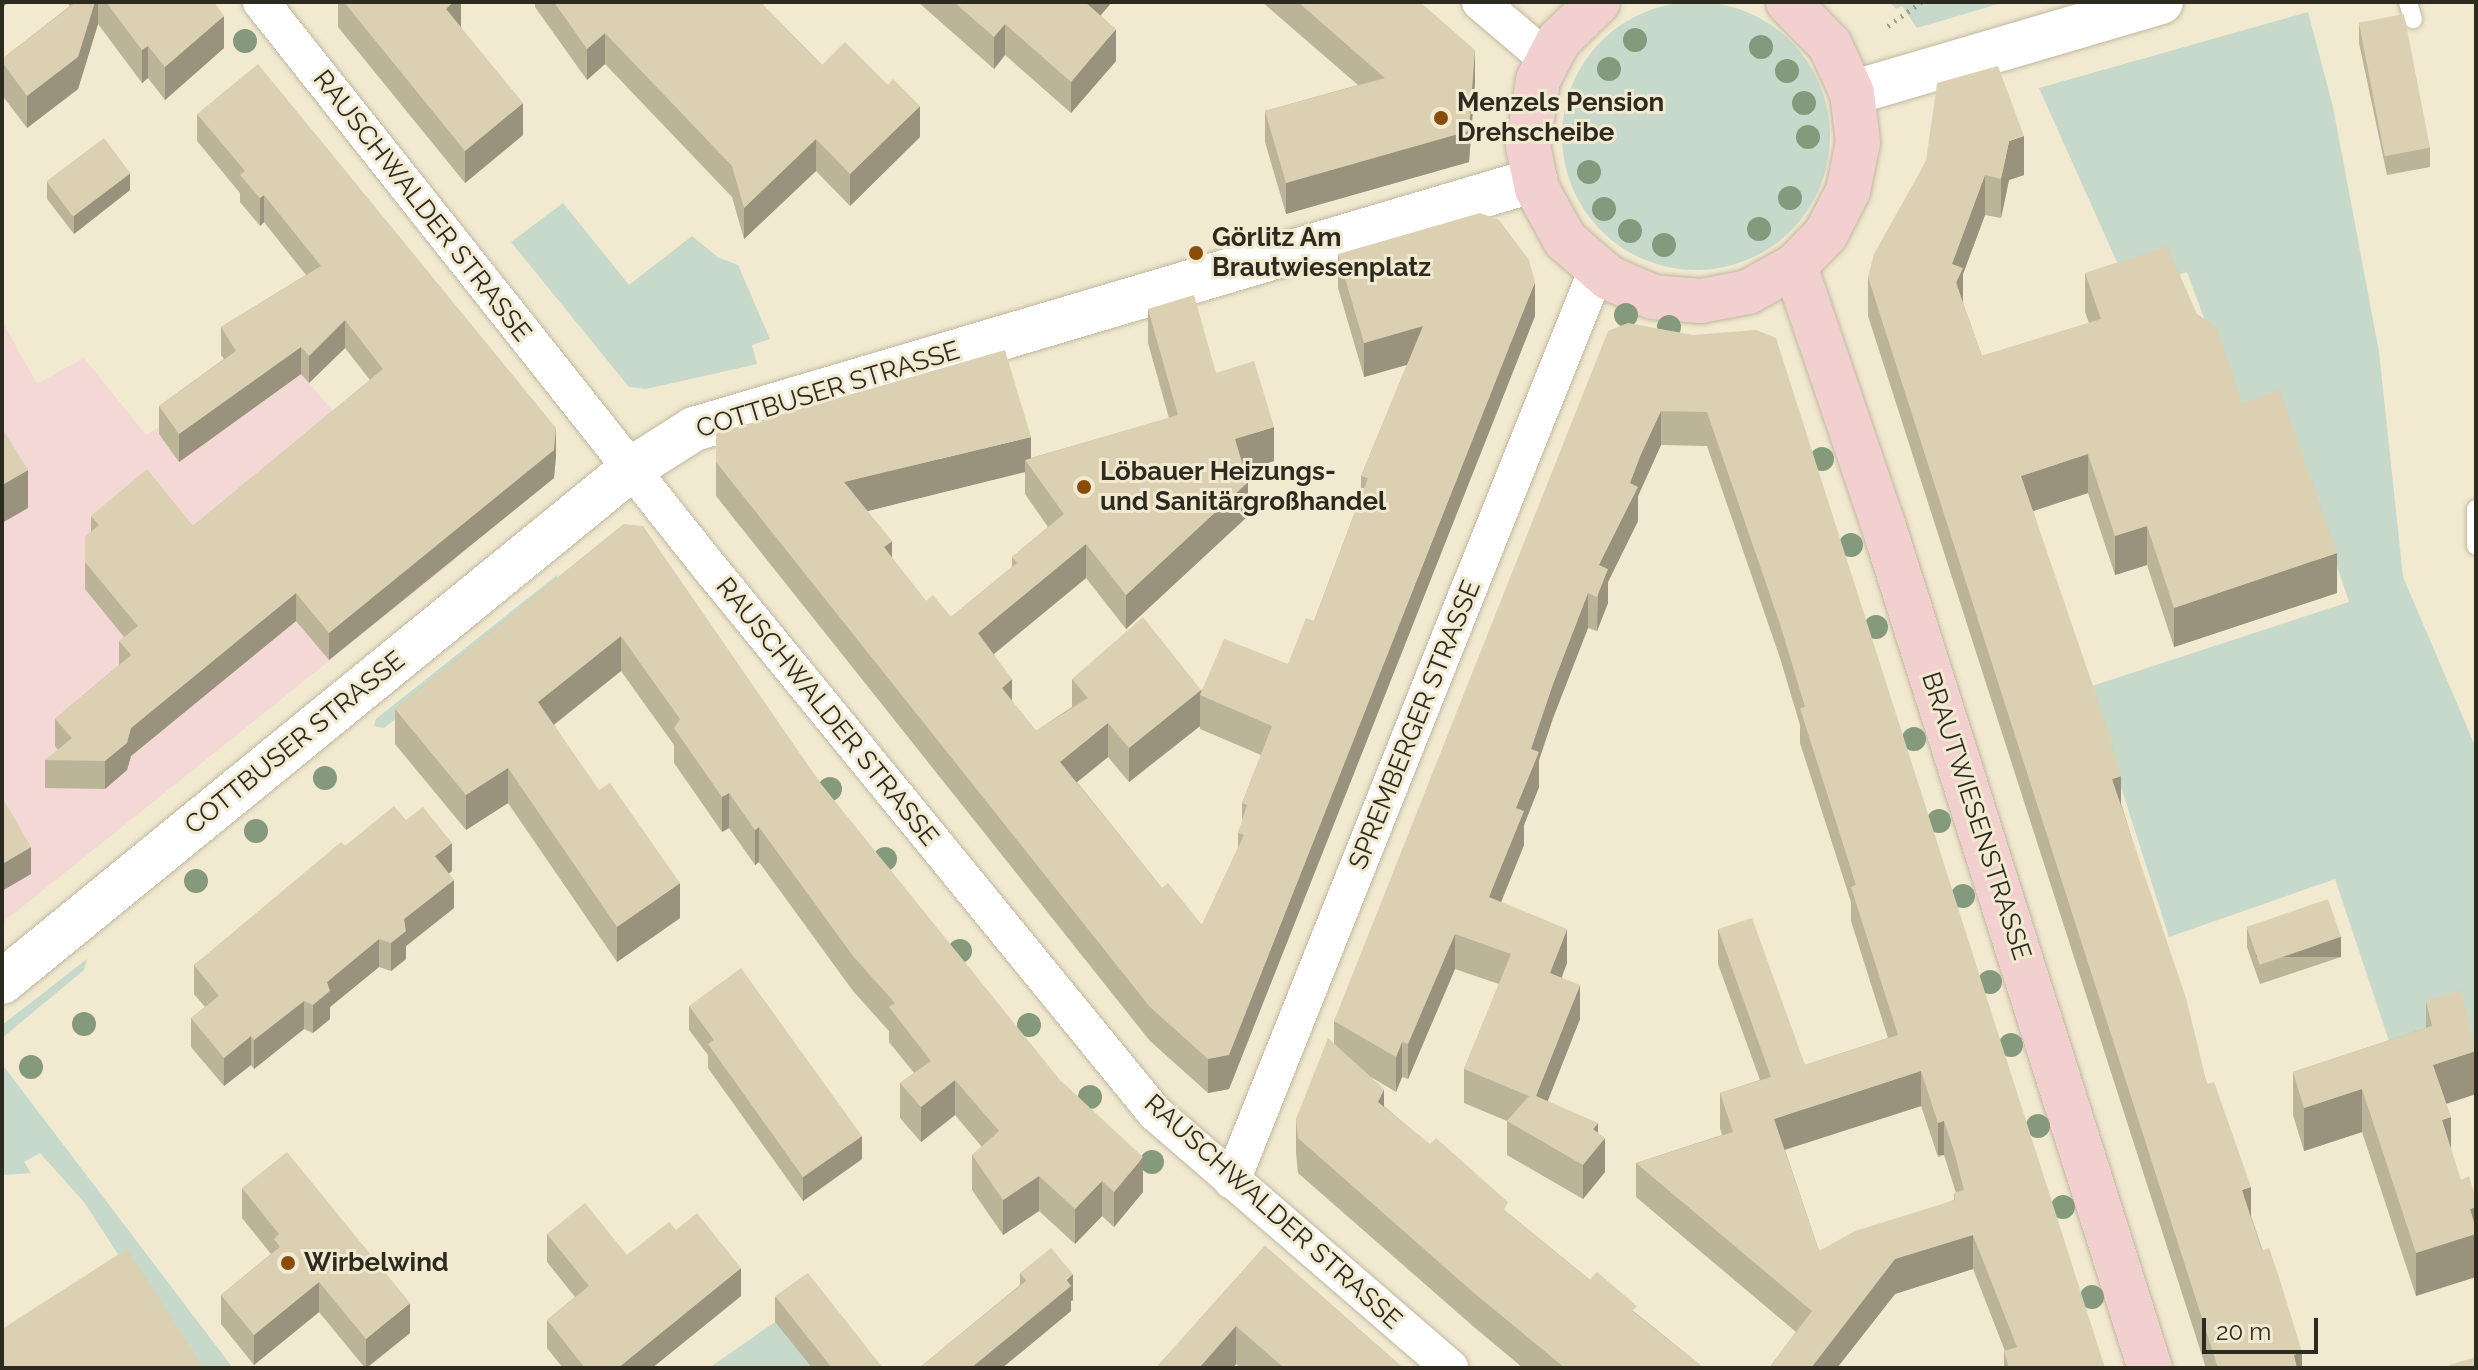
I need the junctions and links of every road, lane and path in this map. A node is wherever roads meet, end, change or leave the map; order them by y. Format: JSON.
{"nodes":[{"id":1,"x":261,"y":2,"type":"edge"},
{"id":2,"x":1480,"y":2,"type":"edge"},
{"id":3,"x":1598,"y":2,"type":"edge"},
{"id":4,"x":1788,"y":2,"type":"edge"},
{"id":5,"x":1921,"y":2,"type":"edge"},
{"id":6,"x":2161,"y":2,"type":"edge"},
{"id":7,"x":1888,"y":26,"type":"dead end"},
{"id":8,"x":1547,"y":59,"type":"junction"},
{"id":9,"x":1852,"y":93,"type":"junction"},
{"id":10,"x":1535,"y":180,"type":"junction"},
{"id":11,"x":1795,"y":266,"type":"junction"},
{"id":12,"x":1597,"y":269,"type":"junction"},
{"id":13,"x":631,"y":469,"type":"junction"},
{"id":14,"x":2476,"y":509,"type":"edge"},
{"id":15,"x":2476,"y":546,"type":"edge"},
{"id":16,"x":2,"y":982,"type":"edge"},
{"id":17,"x":1232,"y":1181,"type":"junction"},
{"id":18,"x":1450,"y":1368,"type":"edge"},
{"id":19,"x":2150,"y":1368,"type":"edge"}],
"edges":[{"from":1,"to":13,"type":"street","name":"RAUSCHWALDER STRASSE"},
{"from":2,"to":8,"type":"street"},
{"from":3,"to":8,"type":"main road"},
{"from":4,"to":9,"type":"main road"},
{"from":5,"to":7,"type":"path"},
{"from":6,"to":9,"type":"street"},
{"from":8,"to":10,"type":"main road"},
{"from":9,"to":11,"type":"main road"},
{"from":10,"to":12,"type":"main road"},
{"from":10,"to":13,"type":"street","name":"COTTBUSER STRASSE"},
{"from":11,"to":12,"type":"main road"},
{"from":11,"to":19,"type":"main road","name":"BRAUTWIESENSTRASSE"},
{"from":12,"to":17,"type":"street","name":"SPREMBERGER STRASSE"},
{"from":13,"to":16,"type":"street","name":"COTTBUSER STRASSE"},
{"from":13,"to":17,"type":"street","name":"RAUSCHWALDER STRASSE"},
{"from":14,"to":15,"type":"lane"},
{"from":17,"to":18,"type":"street","name":"RAUSCHWALDER STRASSE"}]}
